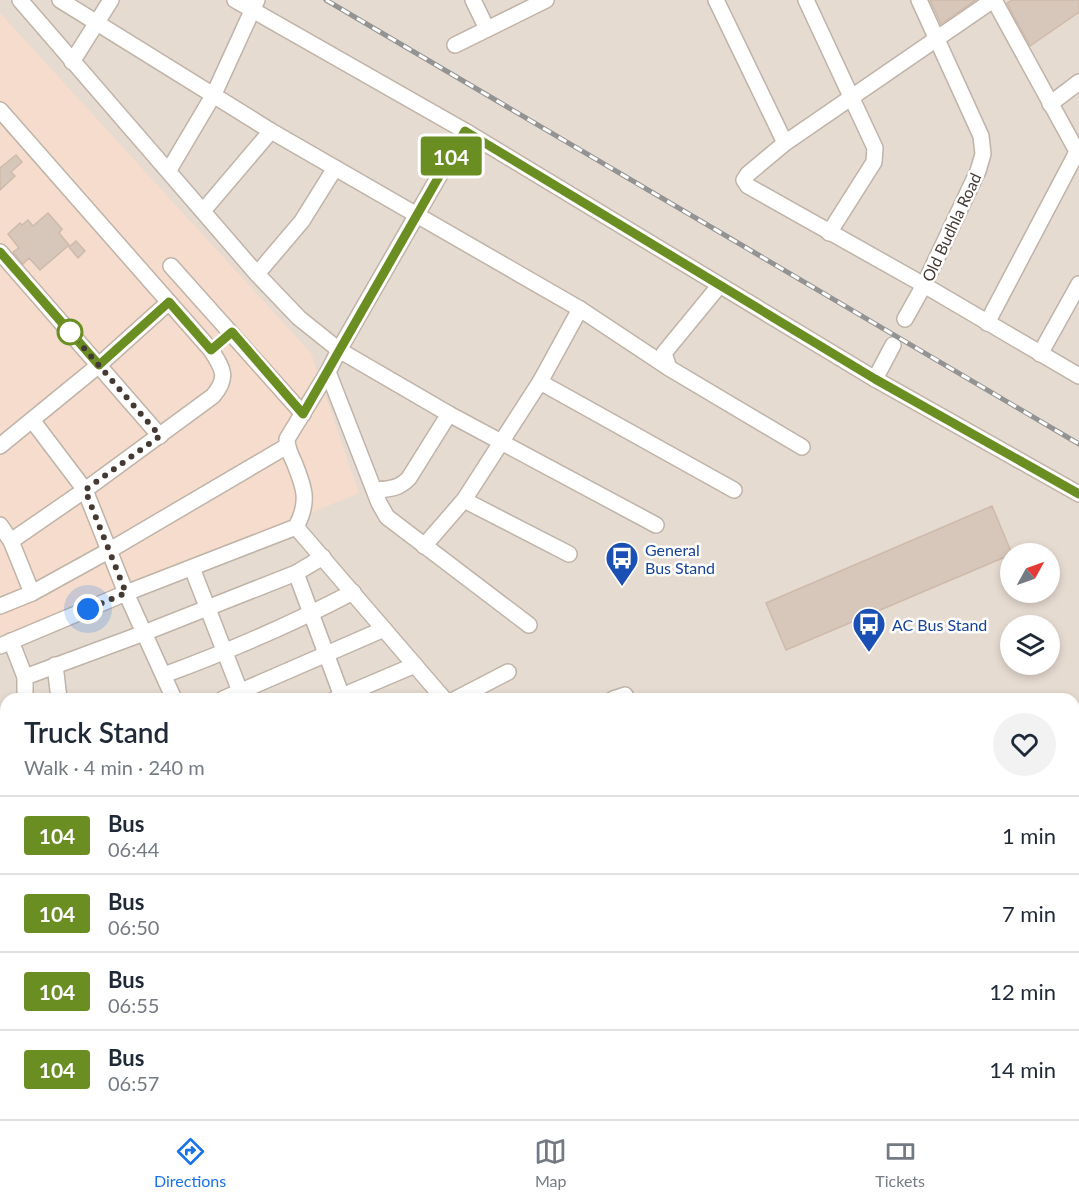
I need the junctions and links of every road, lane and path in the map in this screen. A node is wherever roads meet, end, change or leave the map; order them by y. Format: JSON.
{"nodes":[{"id":1,"x":20,"y":0,"type":"edge"},
{"id":2,"x":60,"y":0,"type":"edge"},
{"id":3,"x":111,"y":0,"type":"edge"},
{"id":4,"x":235,"y":0,"type":"edge"},
{"id":5,"x":473,"y":0,"type":"edge"},
{"id":6,"x":546,"y":0,"type":"edge"},
{"id":7,"x":716,"y":0,"type":"edge"},
{"id":8,"x":806,"y":0,"type":"edge"},
{"id":9,"x":919,"y":0,"type":"edge"},
{"id":10,"x":994,"y":0,"type":"edge"},
{"id":11,"x":254,"y":5,"type":"edge"},
{"id":12,"x":96,"y":23,"type":"junction"},
{"id":13,"x":487,"y":29,"type":"junction"},
{"id":14,"x":936,"y":38,"type":"junction"},
{"id":15,"x":455,"y":45,"type":"dead end"},
{"id":16,"x":72,"y":62,"type":"junction"},
{"id":17,"x":1079,"y":82,"type":"edge"},
{"id":18,"x":214,"y":94,"type":"junction"},
{"id":19,"x":852,"y":97,"type":"junction"},
{"id":20,"x":1050,"y":104,"type":"junction"},
{"id":21,"x":0,"y":110,"type":"edge"},
{"id":22,"x":271,"y":131,"type":"junction"},
{"id":23,"x":465,"y":131,"type":"junction"},
{"id":24,"x":785,"y":143,"type":"junction"},
{"id":25,"x":1078,"y":154,"type":"edge"},
{"id":26,"x":335,"y":168,"type":"junction"},
{"id":27,"x":169,"y":170,"type":"junction"},
{"id":28,"x":203,"y":211,"type":"junction"},
{"id":29,"x":417,"y":215,"type":"junction"},
{"id":30,"x":830,"y":233,"type":"junction"},
{"id":31,"x":0,"y":252,"type":"edge"},
{"id":32,"x":171,"y":266,"type":"dead end"},
{"id":33,"x":257,"y":274,"type":"junction"},
{"id":34,"x":1079,"y":284,"type":"edge"},
{"id":35,"x":924,"y":285,"type":"junction"},
{"id":36,"x":719,"y":286,"type":"junction"},
{"id":37,"x":169,"y":302,"type":"junction"},
{"id":38,"x":1074,"y":304,"type":"edge"},
{"id":39,"x":580,"y":309,"type":"junction"},
{"id":40,"x":905,"y":319,"type":"dead end"},
{"id":41,"x":987,"y":323,"type":"junction"},
{"id":42,"x":232,"y":332,"type":"junction"},
{"id":43,"x":893,"y":345,"type":"dead end"},
{"id":44,"x":211,"y":350,"type":"junction"},
{"id":45,"x":339,"y":350,"type":"junction"},
{"id":46,"x":1040,"y":354,"type":"junction"},
{"id":47,"x":99,"y":365,"type":"junction"},
{"id":48,"x":669,"y":368,"type":"junction"},
{"id":49,"x":328,"y":372,"type":"junction"},
{"id":50,"x":1079,"y":376,"type":"edge"},
{"id":51,"x":875,"y":379,"type":"junction"},
{"id":52,"x":540,"y":382,"type":"junction"},
{"id":53,"x":303,"y":414,"type":"junction"},
{"id":54,"x":449,"y":414,"type":"junction"},
{"id":55,"x":33,"y":420,"type":"junction"},
{"id":56,"x":160,"y":436,"type":"junction"},
{"id":57,"x":501,"y":442,"type":"junction"},
{"id":58,"x":0,"y":446,"type":"edge"},
{"id":59,"x":287,"y":446,"type":"junction"},
{"id":60,"x":802,"y":447,"type":"dead end"},
{"id":61,"x":85,"y":490,"type":"junction"},
{"id":62,"x":375,"y":490,"type":"junction"},
{"id":63,"x":734,"y":490,"type":"dead end"},
{"id":64,"x":1079,"y":494,"type":"edge"},
{"id":65,"x":464,"y":500,"type":"junction"},
{"id":66,"x":0,"y":525,"type":"edge"},
{"id":67,"x":656,"y":525,"type":"dead end"},
{"id":68,"x":296,"y":526,"type":"junction"},
{"id":69,"x":11,"y":541,"type":"junction"},
{"id":70,"x":424,"y":546,"type":"junction"},
{"id":71,"x":110,"y":550,"type":"junction"},
{"id":72,"x":569,"y":554,"type":"dead end"},
{"id":73,"x":323,"y":557,"type":"junction"},
{"id":74,"x":192,"y":568,"type":"junction"},
{"id":75,"x":296,"y":573,"type":"junction"},
{"id":76,"x":353,"y":592,"type":"junction"},
{"id":77,"x":32,"y":593,"type":"junction"},
{"id":78,"x":126,"y":593,"type":"junction"},
{"id":79,"x":0,"y":606,"type":"edge"},
{"id":80,"x":208,"y":608,"type":"junction"},
{"id":81,"x":312,"y":614,"type":"junction"},
{"id":82,"x":529,"y":625,"type":"dead end"},
{"id":83,"x":384,"y":629,"type":"junction"},
{"id":84,"x":144,"y":633,"type":"junction"},
{"id":85,"x":6,"y":644,"type":"edge"},
{"id":86,"x":225,"y":652,"type":"junction"},
{"id":87,"x":327,"y":654,"type":"junction"},
{"id":88,"x":55,"y":665,"type":"junction"},
{"id":89,"x":415,"y":665,"type":"junction"},
{"id":90,"x":508,"y":672,"type":"dead end"},
{"id":91,"x":164,"y":675,"type":"junction"},
{"id":92,"x":24,"y":677,"type":"junction"},
{"id":93,"x":25,"y":693,"type":"edge"},
{"id":94,"x":58,"y":693,"type":"edge"},
{"id":95,"x":172,"y":693,"type":"edge"},
{"id":96,"x":241,"y":693,"type":"edge"},
{"id":97,"x":246,"y":693,"type":"edge"},
{"id":98,"x":339,"y":693,"type":"edge"},
{"id":99,"x":351,"y":693,"type":"edge"},
{"id":100,"x":439,"y":693,"type":"edge"},
{"id":101,"x":456,"y":693,"type":"edge"}],
"edges":[{"from":1,"to":16,"type":"street"},
{"from":2,"to":12,"type":"street"},
{"from":3,"to":12,"type":"street"},
{"from":4,"to":11,"type":"street"},
{"from":5,"to":13,"type":"street"},
{"from":6,"to":13,"type":"street"},
{"from":7,"to":24,"type":"street"},
{"from":8,"to":19,"type":"street"},
{"from":9,"to":14,"type":"street","name":"Old Budhla Road"},
{"from":10,"to":14,"type":"street"},
{"from":10,"to":20,"type":"street"},
{"from":11,"to":18,"type":"street"},
{"from":11,"to":23,"type":"street"},
{"from":12,"to":16,"type":"street"},
{"from":12,"to":18,"type":"street"},
{"from":13,"to":15,"type":"street"},
{"from":14,"to":19,"type":"street"},
{"from":14,"to":35,"type":"street","name":"Old Budhla Road"},
{"from":16,"to":27,"type":"street"},
{"from":17,"to":20,"type":"street"},
{"from":18,"to":22,"type":"street"},
{"from":18,"to":27,"type":"street"},
{"from":19,"to":24,"type":"street"},
{"from":19,"to":30,"type":"street"},
{"from":20,"to":25,"type":"street"},
{"from":21,"to":37,"type":"street"},
{"from":22,"to":26,"type":"street"},
{"from":22,"to":28,"type":"street"},
{"from":23,"to":29,"type":"street"},
{"from":23,"to":36,"type":"street"},
{"from":24,"to":30,"type":"street"},
{"from":25,"to":41,"type":"street"},
{"from":26,"to":29,"type":"street"},
{"from":26,"to":33,"type":"street"},
{"from":27,"to":28,"type":"street"},
{"from":28,"to":33,"type":"street"},
{"from":29,"to":39,"type":"street"},
{"from":29,"to":45,"type":"street"},
{"from":30,"to":35,"type":"street"},
{"from":31,"to":47,"type":"street"},
{"from":32,"to":42,"type":"street"},
{"from":33,"to":45,"type":"street"},
{"from":34,"to":38,"type":"street"},
{"from":35,"to":40,"type":"street","name":"Old Budhla Road"},
{"from":35,"to":41,"type":"street"},
{"from":36,"to":48,"type":"street"},
{"from":36,"to":51,"type":"street"},
{"from":37,"to":44,"type":"street"},
{"from":37,"to":47,"type":"street"},
{"from":38,"to":46,"type":"street"},
{"from":39,"to":48,"type":"street"},
{"from":39,"to":52,"type":"street"},
{"from":41,"to":46,"type":"street"},
{"from":42,"to":44,"type":"street"},
{"from":42,"to":53,"type":"street"},
{"from":43,"to":51,"type":"street"},
{"from":44,"to":56,"type":"street"},
{"from":45,"to":49,"type":"street"},
{"from":45,"to":54,"type":"street"},
{"from":46,"to":50,"type":"street"},
{"from":47,"to":55,"type":"street"},
{"from":47,"to":56,"type":"street"},
{"from":48,"to":60,"type":"street"},
{"from":49,"to":53,"type":"street"},
{"from":49,"to":62,"type":"street"},
{"from":51,"to":64,"type":"street"},
{"from":52,"to":57,"type":"street"},
{"from":52,"to":63,"type":"street"},
{"from":53,"to":59,"type":"street"},
{"from":54,"to":57,"type":"street"},
{"from":54,"to":62,"type":"street"},
{"from":55,"to":58,"type":"street"},
{"from":55,"to":61,"type":"street"},
{"from":56,"to":61,"type":"street"},
{"from":57,"to":65,"type":"street"},
{"from":57,"to":67,"type":"street"},
{"from":59,"to":68,"type":"street"},
{"from":59,"to":71,"type":"street"},
{"from":61,"to":69,"type":"street"},
{"from":61,"to":71,"type":"street"},
{"from":62,"to":70,"type":"street"},
{"from":65,"to":70,"type":"street"},
{"from":65,"to":72,"type":"street"},
{"from":66,"to":69,"type":"street"},
{"from":68,"to":73,"type":"street"},
{"from":68,"to":74,"type":"street"},
{"from":69,"to":77,"type":"street"},
{"from":70,"to":82,"type":"street"},
{"from":71,"to":77,"type":"street"},
{"from":71,"to":78,"type":"street"},
{"from":73,"to":75,"type":"street"},
{"from":73,"to":76,"type":"street"},
{"from":74,"to":78,"type":"street"},
{"from":74,"to":80,"type":"street"},
{"from":75,"to":80,"type":"street"},
{"from":75,"to":81,"type":"street"},
{"from":76,"to":81,"type":"street"},
{"from":76,"to":83,"type":"street"},
{"from":77,"to":79,"type":"street"},
{"from":78,"to":84,"type":"street"},
{"from":78,"to":85,"type":"street"},
{"from":80,"to":84,"type":"street"},
{"from":80,"to":86,"type":"street"},
{"from":81,"to":86,"type":"street"},
{"from":81,"to":87,"type":"street"},
{"from":83,"to":87,"type":"street"},
{"from":83,"to":89,"type":"street"},
{"from":84,"to":88,"type":"street"},
{"from":84,"to":91,"type":"street"},
{"from":85,"to":92,"type":"street"},
{"from":86,"to":91,"type":"street"},
{"from":86,"to":96,"type":"street"},
{"from":87,"to":97,"type":"street"},
{"from":87,"to":98,"type":"street"},
{"from":88,"to":92,"type":"street"},
{"from":88,"to":94,"type":"street"},
{"from":89,"to":99,"type":"street"},
{"from":89,"to":100,"type":"street"},
{"from":90,"to":101,"type":"street"},
{"from":91,"to":95,"type":"street"},
{"from":92,"to":93,"type":"street"}]}
